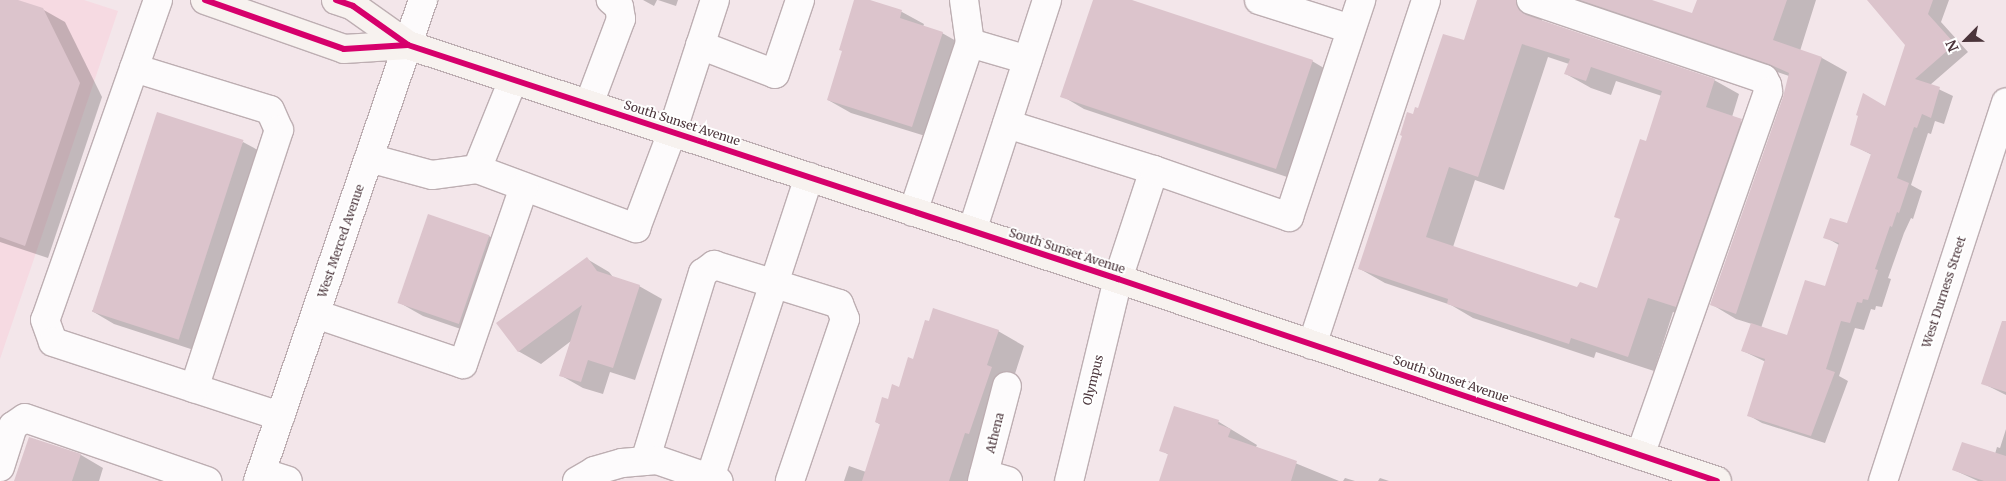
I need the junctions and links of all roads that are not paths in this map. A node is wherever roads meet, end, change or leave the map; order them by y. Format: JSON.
{"nodes":[{"id":1,"x":158,"y":0,"type":"edge"},
{"id":2,"x":205,"y":0,"type":"edge"},
{"id":3,"x":336,"y":0,"type":"edge"},
{"id":4,"x":423,"y":0,"type":"edge"},
{"id":5,"x":611,"y":0,"type":"edge"},
{"id":6,"x":714,"y":0,"type":"edge"},
{"id":7,"x":800,"y":0,"type":"edge"},
{"id":8,"x":964,"y":0,"type":"edge"},
{"id":9,"x":1047,"y":0,"type":"edge"},
{"id":10,"x":1259,"y":0,"type":"edge"},
{"id":11,"x":1361,"y":0,"type":"edge"},
{"id":12,"x":1426,"y":0,"type":"edge"},
{"id":13,"x":1531,"y":0,"type":"edge"},
{"id":14,"x":1351,"y":29,"type":"junction"},
{"id":15,"x":970,"y":44,"type":"junction"},
{"id":16,"x":408,"y":45,"type":"junction"},
{"id":17,"x":700,"y":45,"type":"junction"},
{"id":18,"x":1028,"y":60,"type":"junction"},
{"id":19,"x":134,"y":68,"type":"junction"},
{"id":20,"x":513,"y":80,"type":"junction"},
{"id":21,"x":2006,"y":103,"type":"edge"},
{"id":22,"x":589,"y":104,"type":"junction"},
{"id":23,"x":1007,"y":124,"type":"junction"},
{"id":24,"x":672,"y":132,"type":"junction"},
{"id":25,"x":369,"y":158,"type":"junction"},
{"id":26,"x":477,"y":170,"type":"junction"},
{"id":27,"x":1154,"y":170,"type":"junction"},
{"id":28,"x":809,"y":177,"type":"junction"},
{"id":29,"x":524,"y":187,"type":"junction"},
{"id":30,"x":913,"y":212,"type":"junction"},
{"id":31,"x":972,"y":231,"type":"junction"},
{"id":32,"x":1118,"y":279,"type":"junction"},
{"id":33,"x":774,"y":283,"type":"junction"},
{"id":34,"x":316,"y":314,"type":"junction"},
{"id":35,"x":1312,"y":345,"type":"junction"},
{"id":36,"x":1007,"y":386,"type":"dead end"},
{"id":37,"x":194,"y":388,"type":"junction"},
{"id":38,"x":280,"y":416,"type":"junction"},
{"id":39,"x":1640,"y":455,"type":"junction"},
{"id":40,"x":645,"y":461,"type":"junction"},
{"id":41,"x":0,"y":467,"type":"edge"},
{"id":42,"x":150,"y":472,"type":"edge"},
{"id":43,"x":260,"y":477,"type":"edge"},
{"id":44,"x":991,"y":479,"type":"edge"},
{"id":45,"x":714,"y":480,"type":"edge"},
{"id":46,"x":207,"y":481,"type":"edge"},
{"id":47,"x":288,"y":481,"type":"edge"},
{"id":48,"x":577,"y":481,"type":"edge"},
{"id":49,"x":790,"y":481,"type":"edge"},
{"id":50,"x":1069,"y":481,"type":"edge"},
{"id":51,"x":1717,"y":481,"type":"edge"},
{"id":52,"x":1883,"y":481,"type":"edge"}],
"edges":[{"from":1,"to":19,"type":"street"},
{"from":2,"to":16,"type":"main road","name":"South Sunset Avenue"},
{"from":3,"to":16,"type":"main road","name":"South Sunset Avenue"},
{"from":4,"to":16,"type":"street","name":"West Merced Avenue"},
{"from":5,"to":22,"type":"street"},
{"from":6,"to":17,"type":"street"},
{"from":7,"to":17,"type":"street"},
{"from":8,"to":15,"type":"street"},
{"from":9,"to":18,"type":"street"},
{"from":10,"to":14,"type":"street"},
{"from":11,"to":14,"type":"street"},
{"from":12,"to":35,"type":"street"},
{"from":13,"to":39,"type":"street"},
{"from":14,"to":27,"type":"street"},
{"from":15,"to":18,"type":"street"},
{"from":15,"to":30,"type":"street"},
{"from":16,"to":20,"type":"main road","name":"South Sunset Avenue"},
{"from":16,"to":25,"type":"street","name":"West Merced Avenue"},
{"from":17,"to":24,"type":"street"},
{"from":18,"to":23,"type":"street"},
{"from":19,"to":37,"type":"street"},
{"from":19,"to":37,"type":"street"},
{"from":20,"to":22,"type":"main road","name":"South Sunset Avenue"},
{"from":20,"to":26,"type":"street"},
{"from":21,"to":52,"type":"street","name":"West Durness Street"},
{"from":22,"to":24,"type":"main road","name":"South Sunset Avenue"},
{"from":23,"to":27,"type":"street"},
{"from":23,"to":31,"type":"street"},
{"from":24,"to":28,"type":"main road","name":"South Sunset Avenue"},
{"from":24,"to":29,"type":"street"},
{"from":25,"to":26,"type":"street"},
{"from":25,"to":34,"type":"street","name":"West Merced Avenue"},
{"from":26,"to":29,"type":"street"},
{"from":27,"to":32,"type":"street","name":"Olympus"},
{"from":28,"to":30,"type":"main road","name":"South Sunset Avenue"},
{"from":28,"to":33,"type":"street"},
{"from":29,"to":34,"type":"street"},
{"from":30,"to":31,"type":"main road","name":"South Sunset Avenue"},
{"from":31,"to":32,"type":"main road","name":"South Sunset Avenue"},
{"from":32,"to":35,"type":"main road","name":"South Sunset Avenue"},
{"from":32,"to":50,"type":"street","name":"Olympus"},
{"from":33,"to":40,"type":"street"},
{"from":33,"to":45,"type":"street"},
{"from":33,"to":49,"type":"street"},
{"from":34,"to":38,"type":"street","name":"West Merced Avenue"},
{"from":35,"to":39,"type":"main road","name":"South Sunset Avenue"},
{"from":36,"to":44,"type":"street","name":"Athena"},
{"from":37,"to":38,"type":"street"},
{"from":38,"to":43,"type":"street","name":"West Merced Avenue"},
{"from":39,"to":51,"type":"main road","name":"South Sunset Avenue"},
{"from":40,"to":45,"type":"street"},
{"from":40,"to":48,"type":"street"},
{"from":41,"to":42,"type":"street"},
{"from":42,"to":46,"type":"street"},
{"from":43,"to":47,"type":"street"}]}
